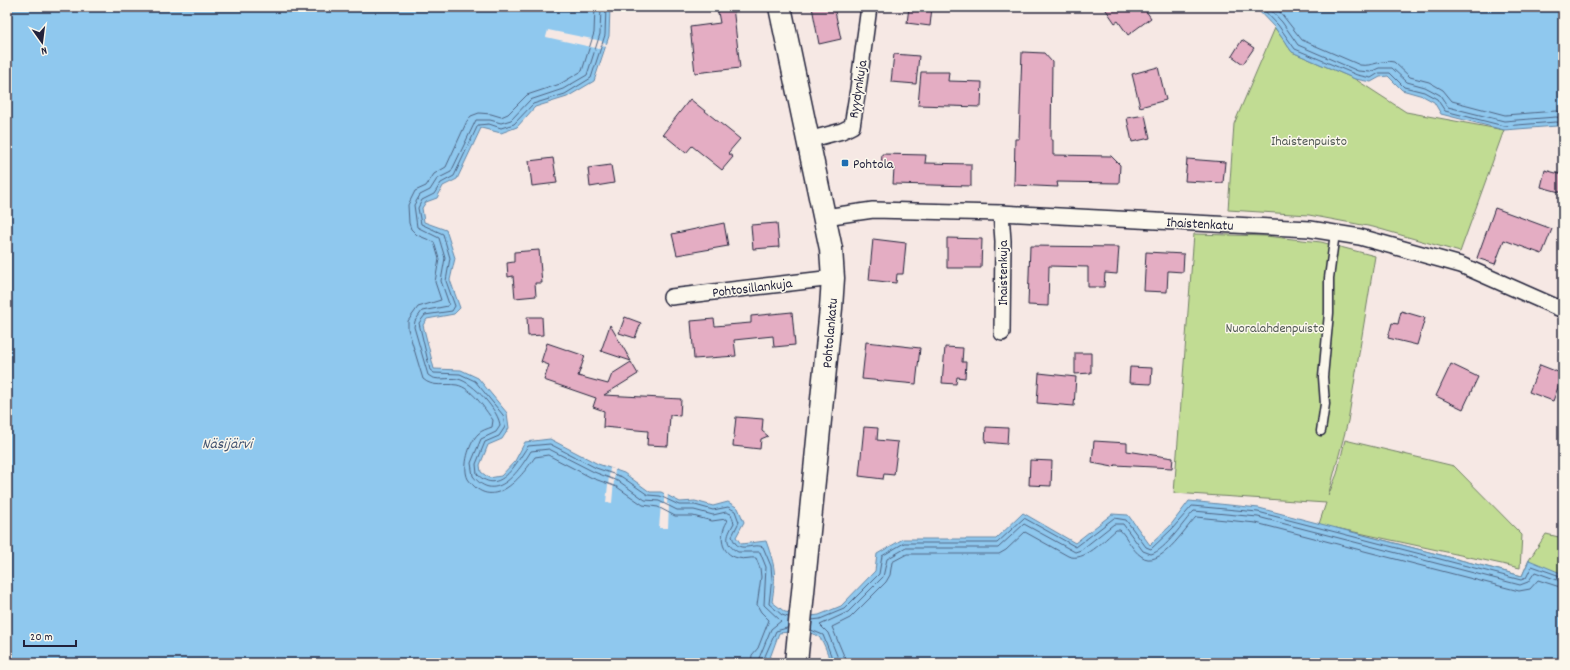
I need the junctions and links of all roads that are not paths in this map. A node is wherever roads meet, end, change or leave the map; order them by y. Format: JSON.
{"nodes":[{"id":1,"x":780,"y":7,"type":"edge"},
{"id":2,"x":869,"y":7,"type":"edge"},
{"id":3,"x":808,"y":140,"type":"junction"},
{"id":4,"x":1001,"y":213,"type":"junction"},
{"id":5,"x":825,"y":217,"type":"junction"},
{"id":6,"x":1335,"y":233,"type":"junction"},
{"id":7,"x":833,"y":278,"type":"junction"},
{"id":8,"x":671,"y":297,"type":"dead end"},
{"id":9,"x":1563,"y":310,"type":"edge"},
{"id":10,"x":1002,"y":332,"type":"dead end"},
{"id":11,"x":1321,"y":431,"type":"dead end"},
{"id":12,"x":796,"y":663,"type":"edge"}],
"edges":[{"from":1,"to":3,"type":"main road","name":"Pohtolankatu"},
{"from":2,"to":3,"type":"street","name":"Ryydynkuja"},
{"from":3,"to":5,"type":"main road","name":"Pohtolankatu"},
{"from":4,"to":5,"type":"street","name":"Ihaistenkatu"},
{"from":4,"to":6,"type":"street","name":"Ihaistenkatu"},
{"from":4,"to":10,"type":"street","name":"Ihaistenkuja"},
{"from":5,"to":7,"type":"main road","name":"Pohtolankatu"},
{"from":6,"to":9,"type":"street","name":"Ihaistenkatu"},
{"from":6,"to":11,"type":"lane"},
{"from":7,"to":8,"type":"street","name":"Pohtosillankuja"},
{"from":7,"to":12,"type":"main road","name":"Pohtolankatu"}]}
